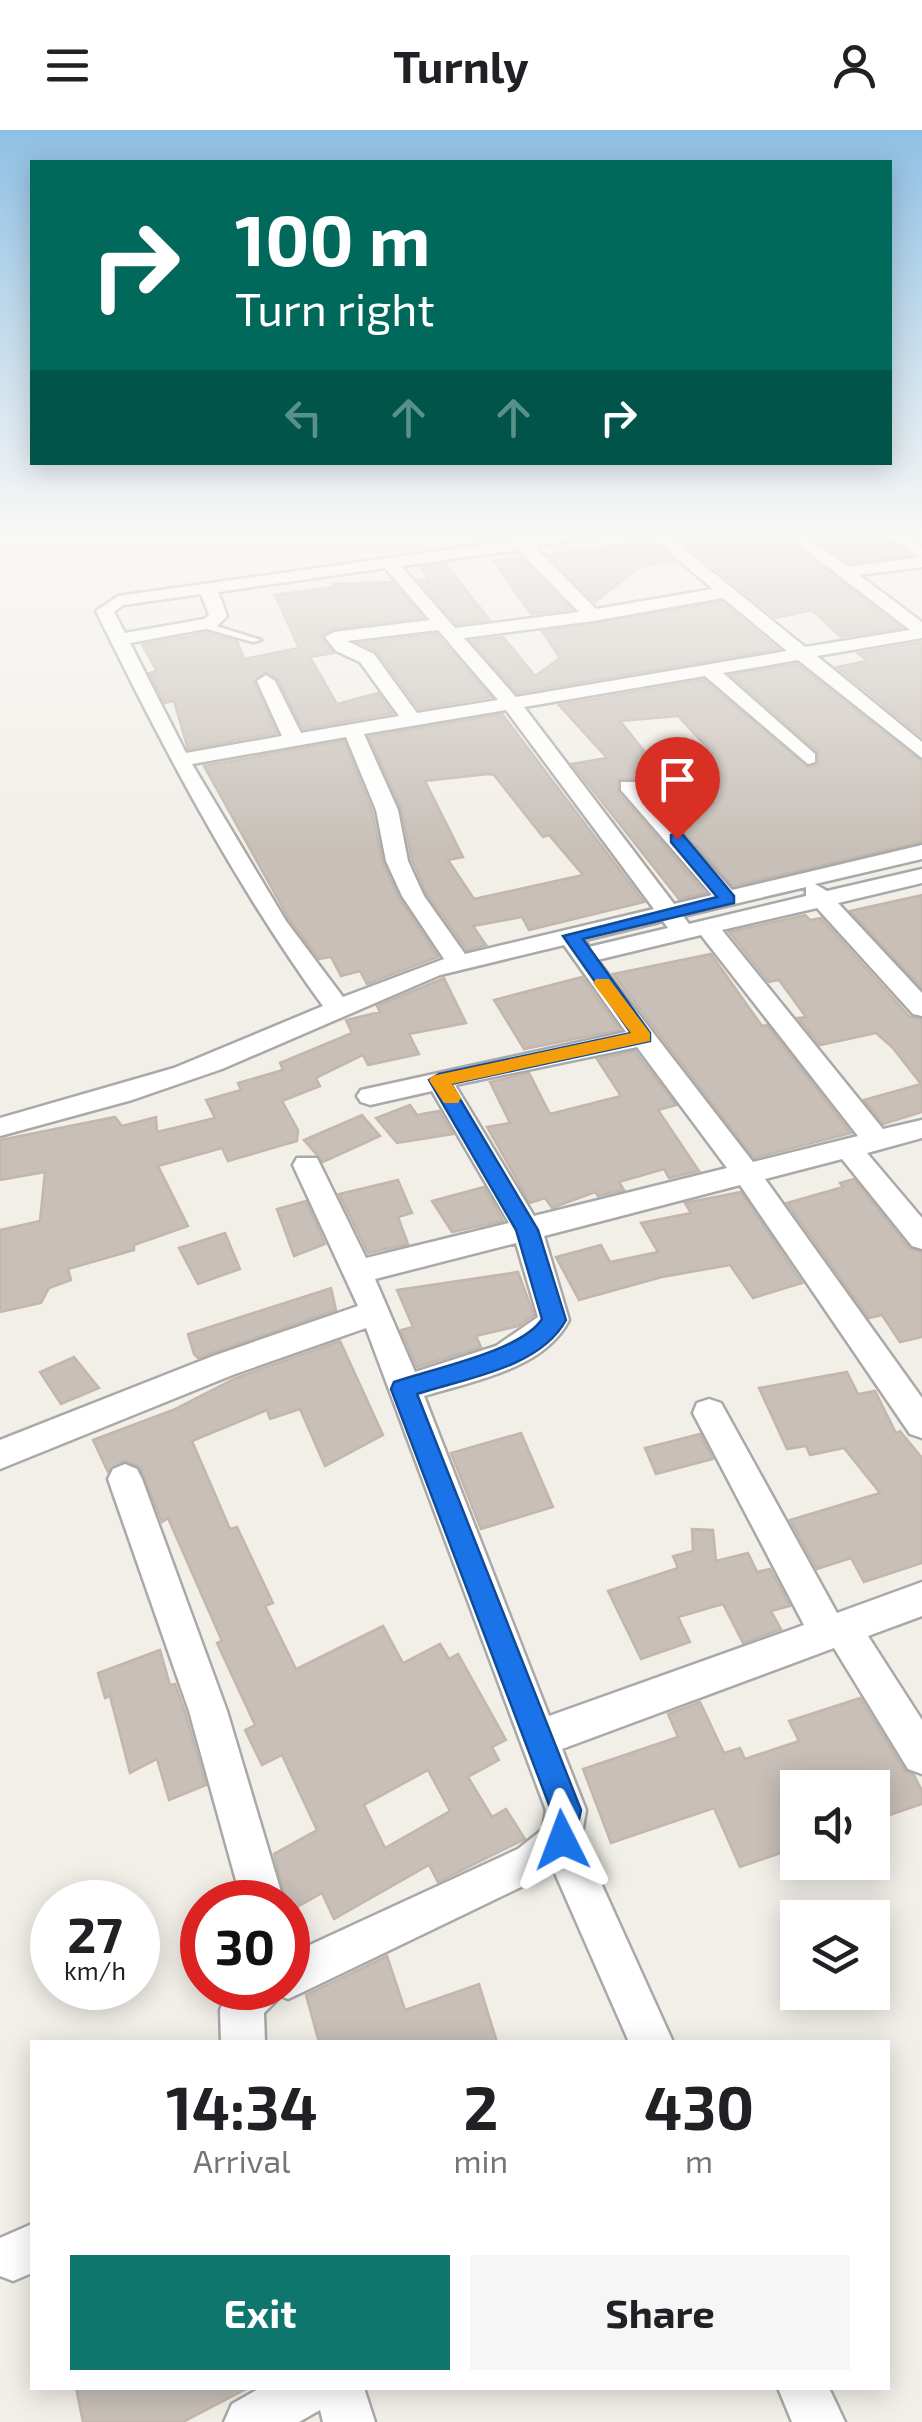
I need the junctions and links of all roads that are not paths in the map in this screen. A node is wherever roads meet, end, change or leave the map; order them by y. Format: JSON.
{"nodes":[{"id":1,"x":130,"y":638,"type":"edge"},
{"id":2,"x":249,"y":638,"type":"edge"},
{"id":3,"x":335,"y":638,"type":"edge"},
{"id":4,"x":456,"y":638,"type":"edge"},
{"id":5,"x":783,"y":638,"type":"edge"},
{"id":6,"x":884,"y":638,"type":"edge"},
{"id":7,"x":119,"y":640,"type":"joint"},
{"id":8,"x":256,"y":640,"type":"dead end"},
{"id":9,"x":802,"y":653,"type":"junction"},
{"id":10,"x":708,"y":669,"type":"junction"},
{"id":11,"x":266,"y":680,"type":"dead end"},
{"id":12,"x":510,"y":702,"type":"junction"},
{"id":13,"x":411,"y":719,"type":"junction"},
{"id":14,"x":352,"y":730,"type":"junction"},
{"id":15,"x":294,"y":740,"type":"junction"},
{"id":16,"x":922,"y":752,"type":"edge"},
{"id":17,"x":808,"y":758,"type":"dead end"},
{"id":18,"x":179,"y":760,"type":"junction"},
{"id":19,"x":654,"y":781,"type":"dead end"},
{"id":20,"x":628,"y":786,"type":"junction"},
{"id":21,"x":581,"y":795,"type":"junction"},
{"id":22,"x":922,"y":852,"type":"edge"},
{"id":23,"x":922,"y":876,"type":"edge"},
{"id":24,"x":815,"y":892,"type":"junction"},
{"id":25,"x":728,"y":900,"type":"junction"},
{"id":26,"x":687,"y":924,"type":"junction"},
{"id":27,"x":577,"y":946,"type":"junction"},
{"id":28,"x":458,"y":963,"type":"junction"},
{"id":29,"x":337,"y":1007,"type":"junction"},
{"id":30,"x":922,"y":1008,"type":"edge"},
{"id":31,"x":644,"y":1037,"type":"junction"},
{"id":32,"x":439,"y":1080,"type":"junction"},
{"id":33,"x":370,"y":1096,"type":"dead end"},
{"id":34,"x":0,"y":1127,"type":"edge"},
{"id":35,"x":922,"y":1129,"type":"edge"},
{"id":36,"x":862,"y":1144,"type":"junction"},
{"id":37,"x":307,"y":1166,"type":"dead end"},
{"id":38,"x":748,"y":1174,"type":"junction"},
{"id":39,"x":527,"y":1230,"type":"junction"},
{"id":40,"x":922,"y":1238,"type":"edge"},
{"id":41,"x":357,"y":1272,"type":"junction"},
{"id":42,"x":376,"y":1312,"type":"junction"},
{"id":43,"x":403,"y":1389,"type":"junction"},
{"id":44,"x":709,"y":1413,"type":"dead end"},
{"id":45,"x":922,"y":1424,"type":"edge"},
{"id":46,"x":0,"y":1455,"type":"edge"},
{"id":47,"x":125,"y":1478,"type":"dead end"},
{"id":48,"x":922,"y":1599,"type":"edge"},
{"id":49,"x":835,"y":1630,"type":"junction"},
{"id":50,"x":539,"y":1739,"type":"junction"},
{"id":51,"x":922,"y":1755,"type":"edge"},
{"id":52,"x":562,"y":1840,"type":"junction"},
{"id":53,"x":257,"y":1880,"type":"edge"},
{"id":54,"x":310,"y":1967,"type":"edge"},
{"id":55,"x":241,"y":2010,"type":"edge"},
{"id":56,"x":243,"y":2040,"type":"edge"},
{"id":57,"x":650,"y":2040,"type":"edge"},
{"id":58,"x":305,"y":2390,"type":"edge"},
{"id":59,"x":340,"y":2390,"type":"edge"},
{"id":60,"x":805,"y":2390,"type":"edge"},
{"id":61,"x":250,"y":2422,"type":"edge"},
{"id":62,"x":349,"y":2422,"type":"edge"},
{"id":63,"x":819,"y":2422,"type":"edge"}],
"edges":[{"from":1,"to":7,"type":"street"},
{"from":2,"to":8,"type":"lane"},
{"from":3,"to":13,"type":"street"},
{"from":4,"to":12,"type":"street"},
{"from":5,"to":9,"type":"street"},
{"from":6,"to":9,"type":"street"},
{"from":7,"to":18,"type":"street"},
{"from":9,"to":10,"type":"street"},
{"from":9,"to":16,"type":"street"},
{"from":10,"to":12,"type":"street"},
{"from":10,"to":17,"type":"street"},
{"from":11,"to":15,"type":"street"},
{"from":12,"to":13,"type":"street"},
{"from":12,"to":21,"type":"street"},
{"from":13,"to":14,"type":"street"},
{"from":14,"to":15,"type":"street"},
{"from":14,"to":28,"type":"street"},
{"from":15,"to":18,"type":"street"},
{"from":18,"to":29,"type":"street"},
{"from":19,"to":20,"type":"street"},
{"from":20,"to":21,"type":"street"},
{"from":20,"to":25,"type":"street"},
{"from":21,"to":26,"type":"street"},
{"from":22,"to":24,"type":"street"},
{"from":23,"to":24,"type":"street"},
{"from":24,"to":25,"type":"street"},
{"from":24,"to":26,"type":"street"},
{"from":24,"to":30,"type":"street"},
{"from":25,"to":26,"type":"street"},
{"from":26,"to":27,"type":"street"},
{"from":26,"to":36,"type":"street"},
{"from":27,"to":28,"type":"street"},
{"from":27,"to":31,"type":"street"},
{"from":28,"to":29,"type":"street"},
{"from":29,"to":34,"type":"street"},
{"from":31,"to":32,"type":"street"},
{"from":31,"to":38,"type":"street"},
{"from":32,"to":33,"type":"street"},
{"from":32,"to":39,"type":"street"},
{"from":35,"to":36,"type":"street"},
{"from":36,"to":38,"type":"street"},
{"from":36,"to":40,"type":"street"},
{"from":37,"to":41,"type":"street"},
{"from":38,"to":39,"type":"street"},
{"from":38,"to":45,"type":"street"},
{"from":39,"to":41,"type":"street"},
{"from":39,"to":43,"type":"street"},
{"from":41,"to":42,"type":"street"},
{"from":42,"to":43,"type":"street"},
{"from":42,"to":46,"type":"street"},
{"from":43,"to":50,"type":"street"},
{"from":44,"to":49,"type":"street"},
{"from":47,"to":53,"type":"street"},
{"from":48,"to":49,"type":"street"},
{"from":49,"to":50,"type":"street"},
{"from":49,"to":51,"type":"street"},
{"from":50,"to":52,"type":"street"},
{"from":52,"to":54,"type":"street"},
{"from":52,"to":57,"type":"street"},
{"from":55,"to":56,"type":"street"},
{"from":58,"to":61,"type":"street"},
{"from":59,"to":62,"type":"street"},
{"from":60,"to":63,"type":"street"}]}
